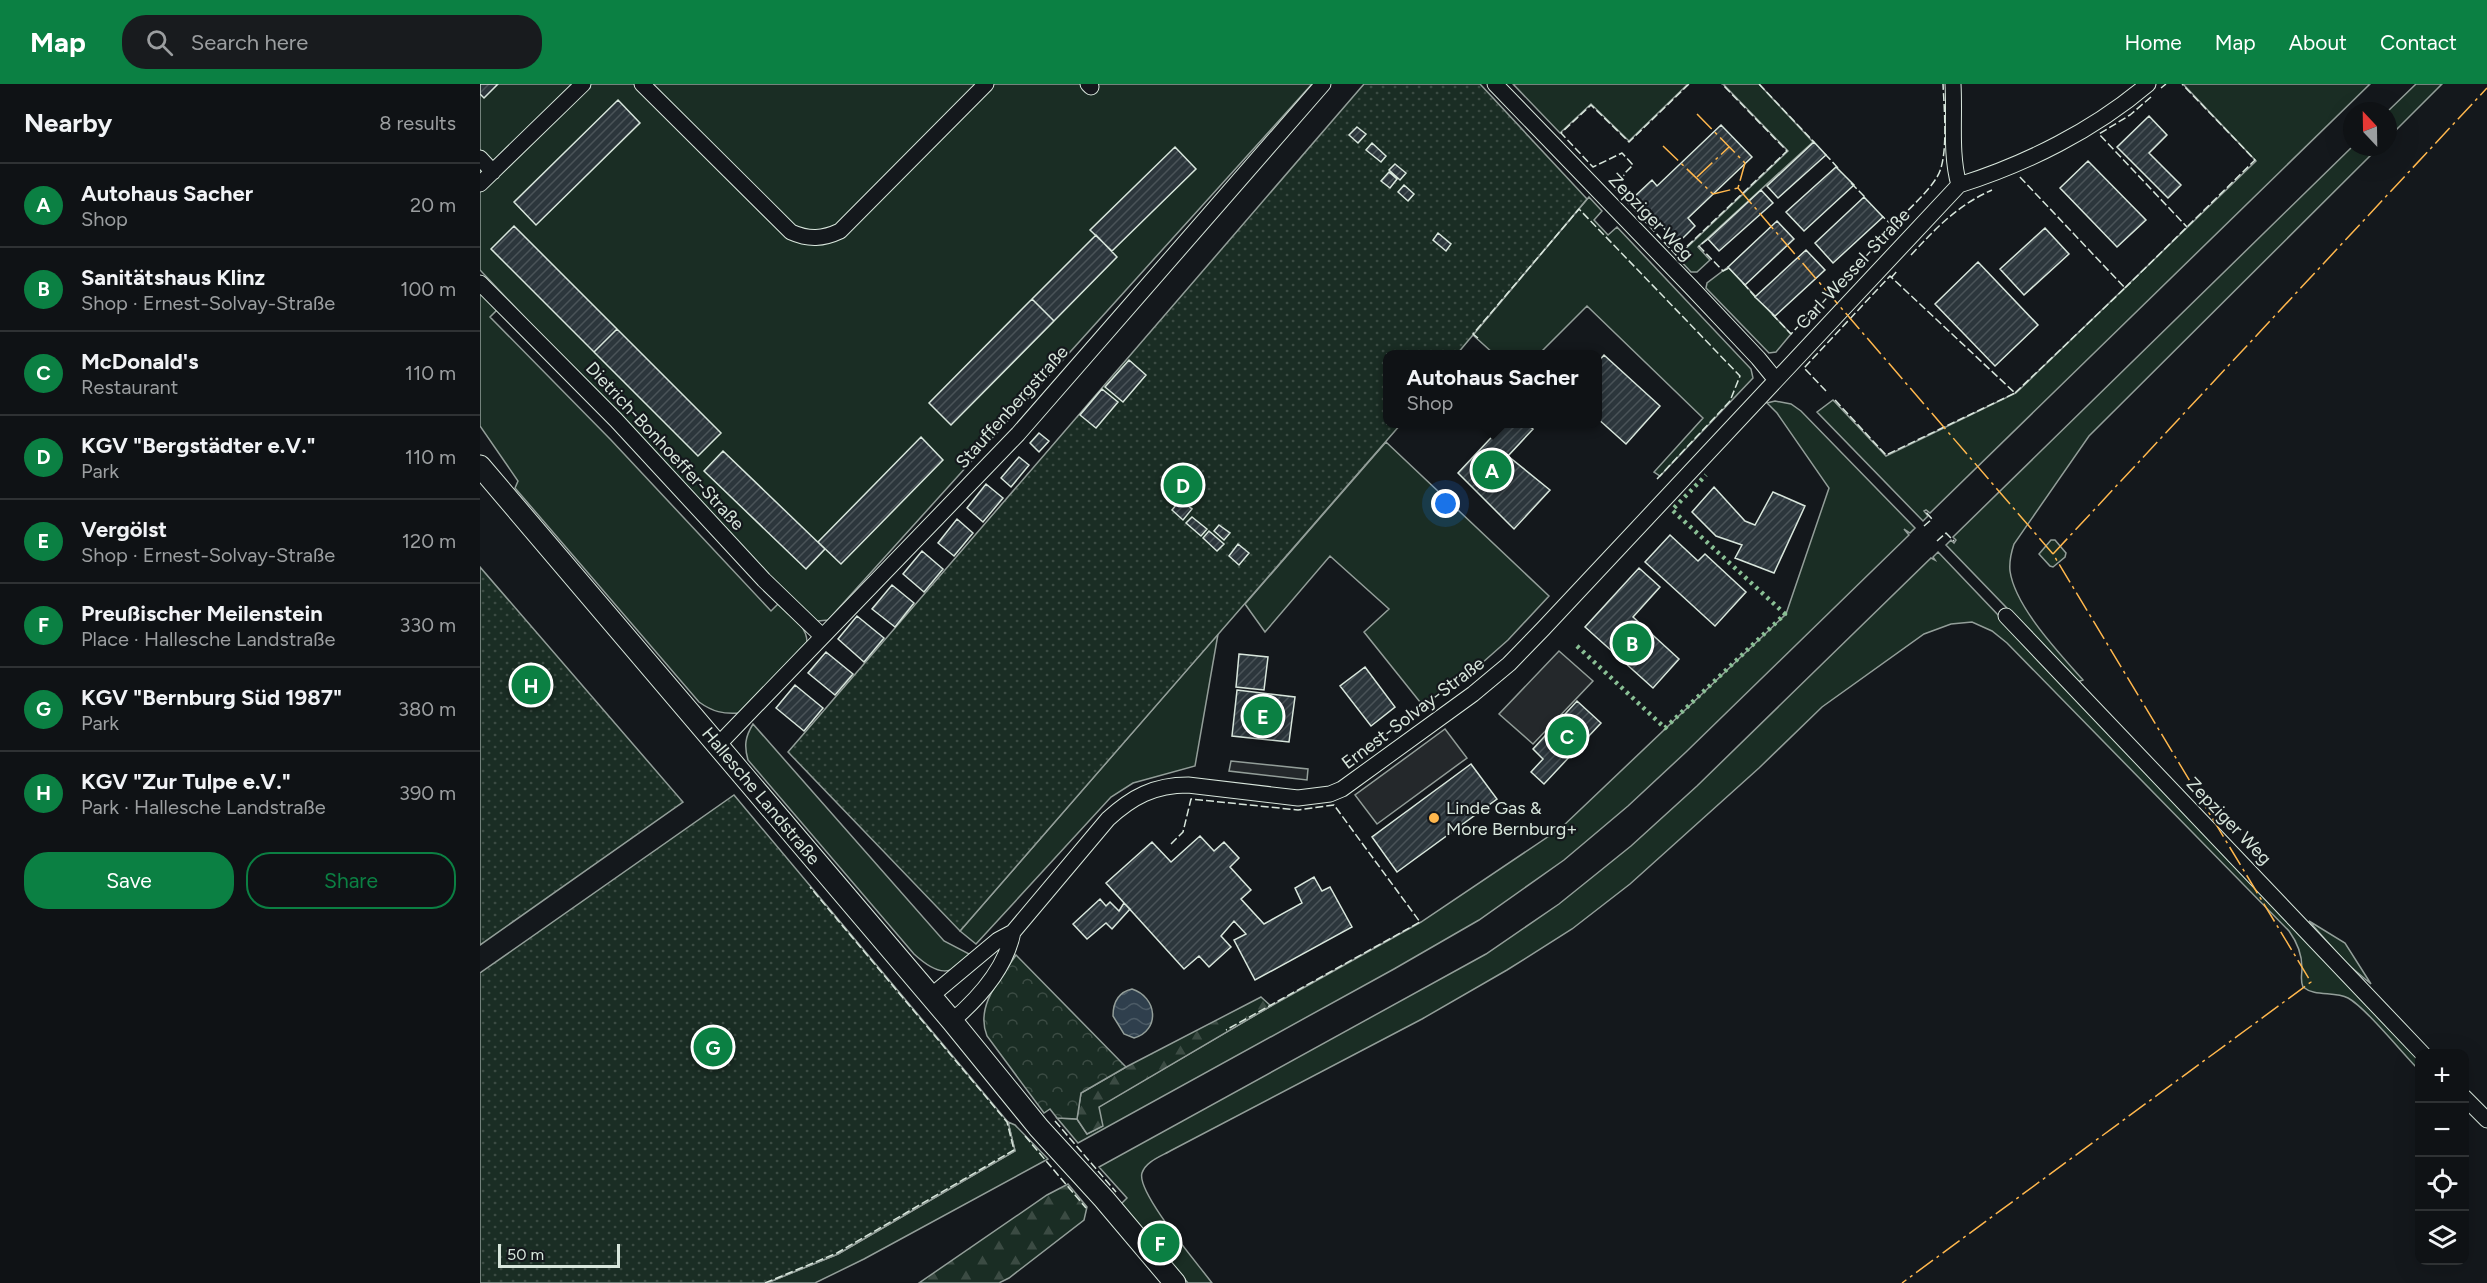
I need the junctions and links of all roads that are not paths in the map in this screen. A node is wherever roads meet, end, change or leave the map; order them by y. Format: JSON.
{"nodes":[{"id":1,"x":583,"y":84,"type":"edge"},
{"id":2,"x":642,"y":84,"type":"edge"},
{"id":3,"x":986,"y":84,"type":"edge"},
{"id":4,"x":1323,"y":84,"type":"edge"},
{"id":5,"x":1495,"y":84,"type":"edge"},
{"id":6,"x":1953,"y":84,"type":"edge"},
{"id":7,"x":2148,"y":84,"type":"edge"},
{"id":8,"x":480,"y":158,"type":"edge"},
{"id":9,"x":493,"y":172,"type":"junction"},
{"id":10,"x":480,"y":184,"type":"edge"},
{"id":11,"x":1959,"y":185,"type":"junction"},
{"id":12,"x":480,"y":283,"type":"edge"},
{"id":13,"x":1776,"y":380,"type":"junction"},
{"id":14,"x":480,"y":466,"type":"edge"},
{"id":15,"x":2006,"y":616,"type":"dead end"},
{"id":16,"x":822,"y":636,"type":"junction"},
{"id":17,"x":718,"y":745,"type":"junction"},
{"id":18,"x":1013,"y":932,"type":"junction"},
{"id":19,"x":931,"y":996,"type":"junction"},
{"id":20,"x":952,"y":1021,"type":"junction"},
{"id":21,"x":2419,"y":1049,"type":"edge"},
{"id":22,"x":2469,"y":1102,"type":"edge"},
{"id":23,"x":2487,"y":1120,"type":"edge"},
{"id":24,"x":1174,"y":1283,"type":"edge"}],
"edges":[{"from":1,"to":9,"type":"street"},
{"from":2,"to":3,"type":"street"},
{"from":4,"to":16,"type":"street","name":"Stauffenbergstraße"},
{"from":5,"to":13,"type":"street","name":"Zepziger Weg"},
{"from":6,"to":11,"type":"street"},
{"from":7,"to":11,"type":"street","name":"Carl-Wessel-Straße"},
{"from":8,"to":9,"type":"street"},
{"from":9,"to":10,"type":"street"},
{"from":11,"to":13,"type":"street","name":"Carl-Wessel-Straße"},
{"from":12,"to":16,"type":"street","name":"Dietrich-Bonhoeffer-Straße"},
{"from":13,"to":18,"type":"street","name":"Ernest-Solvay-Straße"},
{"from":14,"to":17,"type":"main road","name":"Hallesche Landstraße"},
{"from":15,"to":21,"type":"street","name":"Zepziger Weg"},
{"from":16,"to":17,"type":"street","name":"Stauffenbergstraße"},
{"from":17,"to":19,"type":"main road","name":"Hallesche Landstraße"},
{"from":18,"to":19,"type":"street","name":"Ernest-Solvay-Straße"},
{"from":18,"to":20,"type":"street","name":"Ernest-Solvay-Straße"},
{"from":19,"to":20,"type":"main road","name":"Hallesche Landstraße"},
{"from":20,"to":24,"type":"main road","name":"Hallesche Landstraße"},
{"from":22,"to":23,"type":"street"}]}
